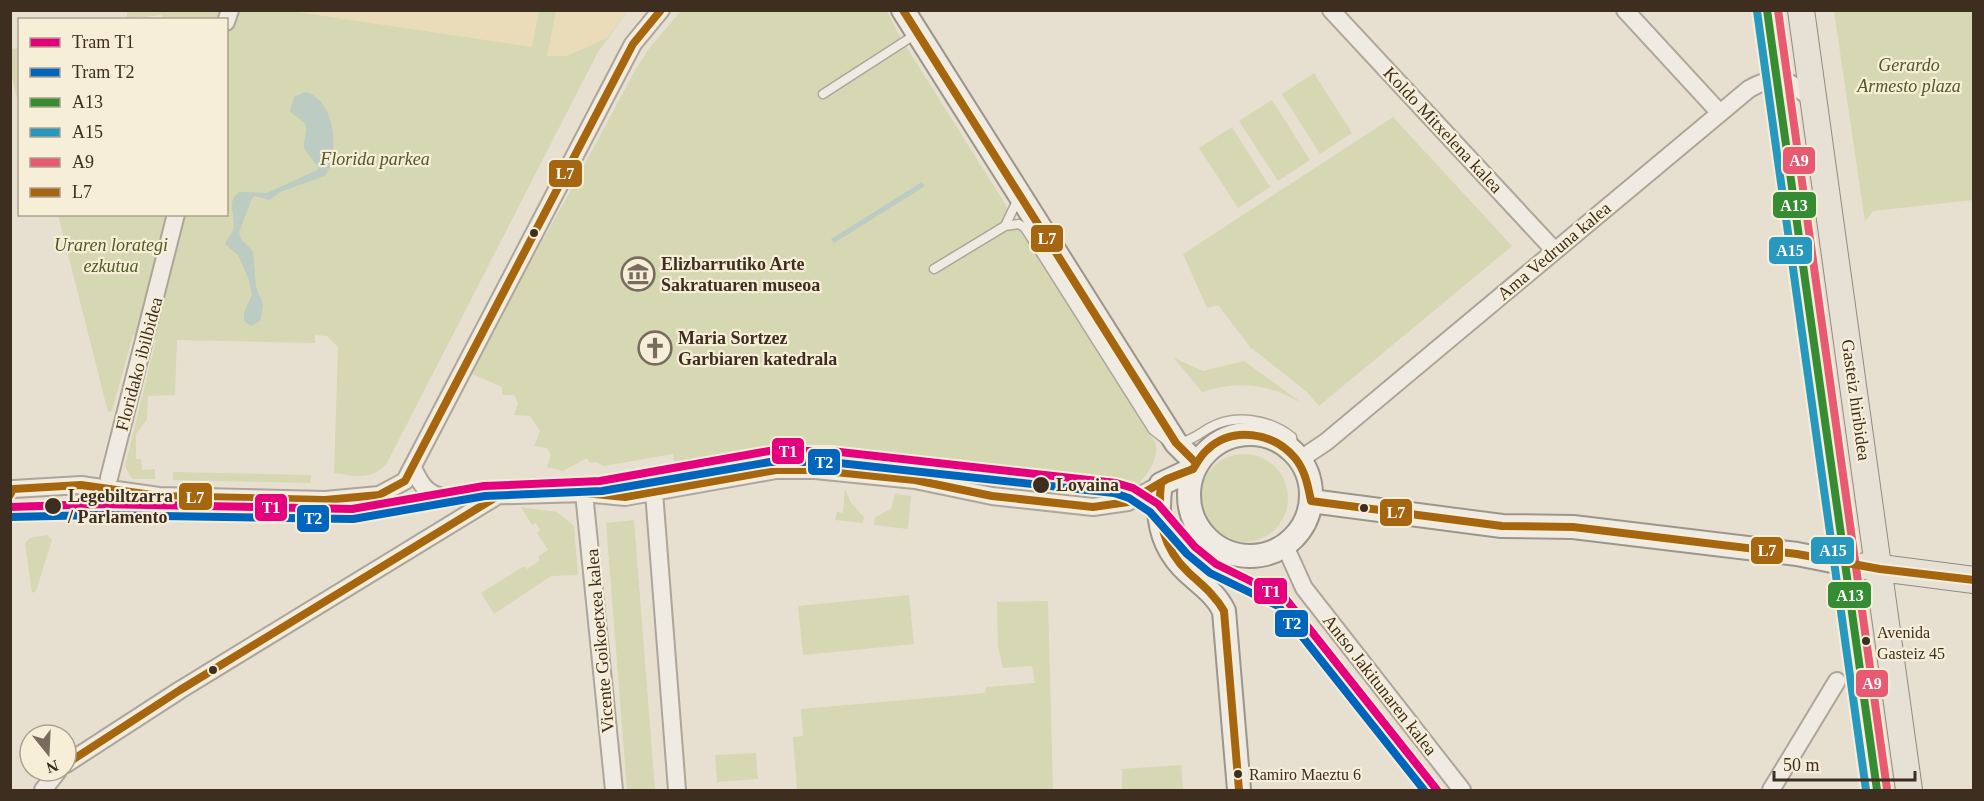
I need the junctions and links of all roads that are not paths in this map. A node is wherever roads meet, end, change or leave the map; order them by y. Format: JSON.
{"nodes":[{"id":1,"x":662,"y":10,"type":"edge"},
{"id":2,"x":903,"y":10,"type":"edge"},
{"id":3,"x":1331,"y":10,"type":"edge"},
{"id":4,"x":1625,"y":10,"type":"edge"},
{"id":5,"x":1767,"y":10,"type":"edge"},
{"id":6,"x":1801,"y":10,"type":"edge"},
{"id":7,"x":918,"y":33,"type":"junction"},
{"id":8,"x":1777,"y":77,"type":"junction"},
{"id":9,"x":823,"y":94,"type":"dead end"},
{"id":10,"x":1814,"y":101,"type":"junction"},
{"id":11,"x":1719,"y":112,"type":"junction"},
{"id":12,"x":1018,"y":191,"type":"junction"},
{"id":13,"x":175,"y":216,"type":"edge"},
{"id":14,"x":1005,"y":226,"type":"junction"},
{"id":15,"x":1555,"y":250,"type":"junction"},
{"id":16,"x":934,"y":269,"type":"dead end"},
{"id":17,"x":1176,"y":442,"type":"junction"},
{"id":18,"x":1297,"y":458,"type":"junction"},
{"id":19,"x":1195,"y":466,"type":"junction"},
{"id":20,"x":409,"y":475,"type":"junction"},
{"id":21,"x":109,"y":478,"type":"dead end"},
{"id":22,"x":1161,"y":484,"type":"junction"},
{"id":23,"x":11,"y":488,"type":"edge"},
{"id":24,"x":654,"y":492,"type":"junction"},
{"id":25,"x":584,"y":493,"type":"junction"},
{"id":26,"x":501,"y":494,"type":"junction"},
{"id":27,"x":1311,"y":501,"type":"junction"},
{"id":28,"x":1285,"y":546,"type":"junction"},
{"id":29,"x":1846,"y":564,"type":"junction"},
{"id":30,"x":1880,"y":569,"type":"junction"},
{"id":31,"x":1974,"y":580,"type":"edge"},
{"id":32,"x":1837,"y":681,"type":"dead end"},
{"id":33,"x":78,"y":756,"type":"edge"},
{"id":34,"x":614,"y":790,"type":"edge"},
{"id":35,"x":677,"y":790,"type":"edge"},
{"id":36,"x":1239,"y":790,"type":"edge"},
{"id":37,"x":1462,"y":790,"type":"edge"},
{"id":38,"x":1771,"y":790,"type":"edge"},
{"id":39,"x":1877,"y":790,"type":"edge"},
{"id":40,"x":1909,"y":790,"type":"edge"}],
"edges":[{"from":1,"to":20,"type":"street"},
{"from":2,"to":7,"type":"main road"},
{"from":3,"to":15,"type":"street","name":"Koldo Mitxelena kalea"},
{"from":4,"to":11,"type":"street"},
{"from":5,"to":8,"type":"main road","name":"Gasteiz hiribidea"},
{"from":6,"to":10,"type":"main road","name":"Gasteiz hiribidea"},
{"from":7,"to":9,"type":"lane"},
{"from":7,"to":12,"type":"main road"},
{"from":8,"to":10,"type":"street"},
{"from":8,"to":11,"type":"street","name":"Ama Vedruna kalea"},
{"from":8,"to":29,"type":"main road","name":"Gasteiz hiribidea"},
{"from":10,"to":30,"type":"main road","name":"Gasteiz hiribidea"},
{"from":11,"to":15,"type":"street","name":"Ama Vedruna kalea"},
{"from":12,"to":14,"type":"lane"},
{"from":12,"to":17,"type":"main road"},
{"from":13,"to":21,"type":"street","name":"Floridako ibilbidea"},
{"from":14,"to":16,"type":"lane"},
{"from":14,"to":17,"type":"lane"},
{"from":15,"to":18,"type":"street","name":"Ama Vedruna kalea"},
{"from":17,"to":18,"type":"lane"},
{"from":17,"to":19,"type":"main road"},
{"from":18,"to":19,"type":"main road"},
{"from":18,"to":27,"type":"main road"},
{"from":19,"to":22,"type":"main road"},
{"from":19,"to":28,"type":"main road"},
{"from":20,"to":23,"type":"street"},
{"from":20,"to":26,"type":"street"},
{"from":22,"to":24,"type":"street"},
{"from":22,"to":36,"type":"main road"},
{"from":24,"to":25,"type":"street"},
{"from":24,"to":35,"type":"street"},
{"from":25,"to":26,"type":"street"},
{"from":25,"to":34,"type":"street","name":"Vicente Goikoetxea kalea"},
{"from":26,"to":33,"type":"street"},
{"from":27,"to":28,"type":"main road"},
{"from":27,"to":29,"type":"main road"},
{"from":28,"to":37,"type":"street","name":"Antso Jakitunaren kalea"},
{"from":29,"to":30,"type":"main road"},
{"from":29,"to":39,"type":"main road","name":"Gasteiz hiribidea"},
{"from":30,"to":31,"type":"main road"},
{"from":30,"to":40,"type":"main road","name":"Gasteiz hiribidea"},
{"from":32,"to":38,"type":"street"}]}
